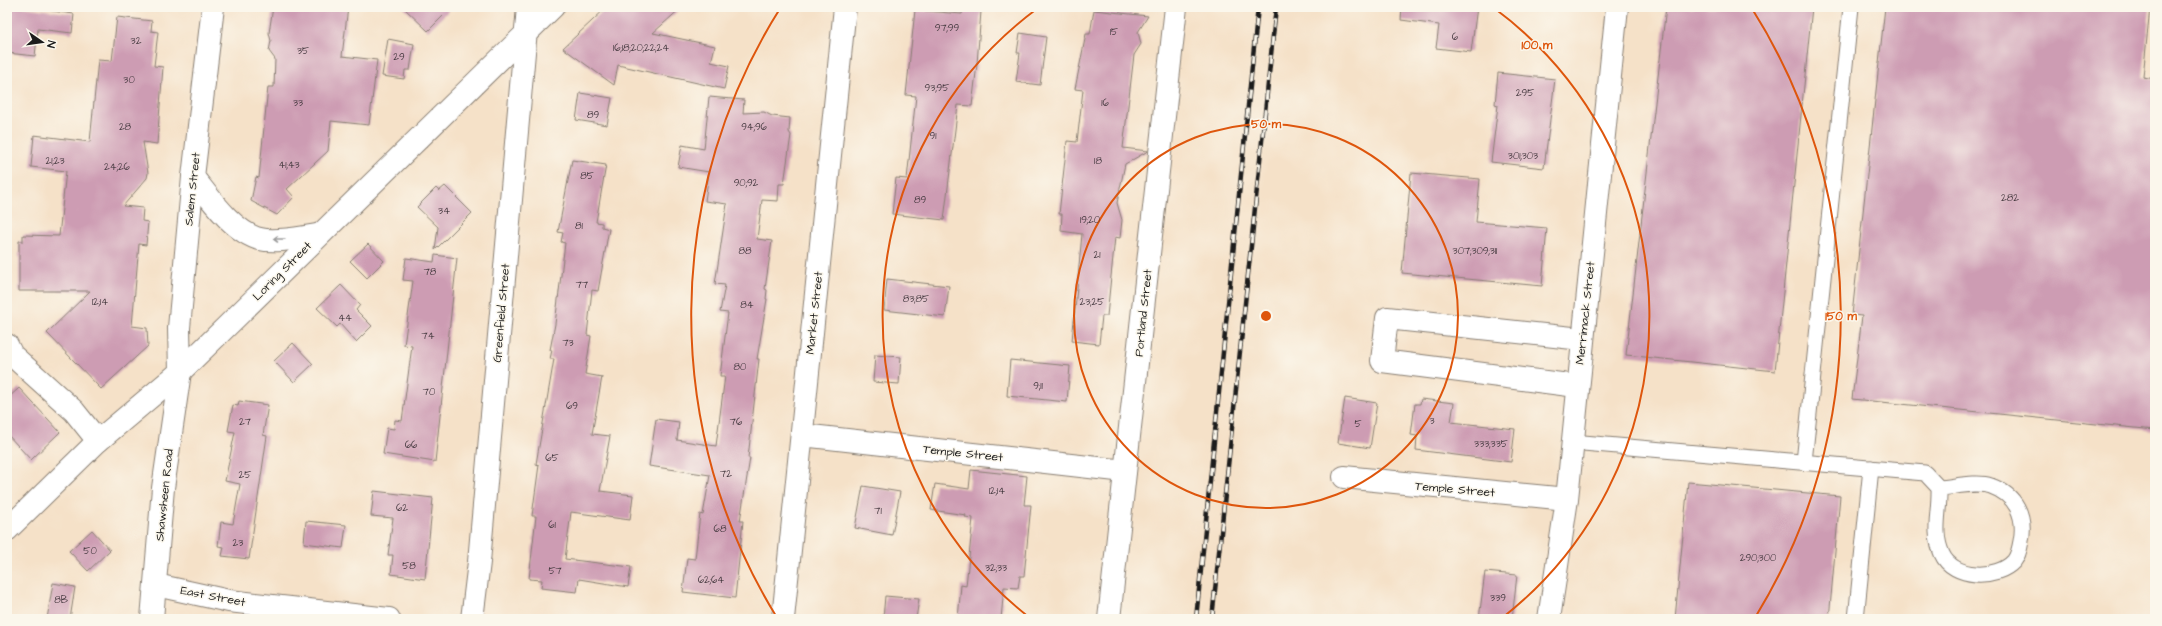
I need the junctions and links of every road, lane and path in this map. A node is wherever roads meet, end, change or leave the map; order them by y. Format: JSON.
{"nodes":[{"id":1,"x":213,"y":7,"type":"edge"},
{"id":2,"x":528,"y":7,"type":"edge"},
{"id":3,"x":553,"y":7,"type":"edge"},
{"id":4,"x":845,"y":7,"type":"edge"},
{"id":5,"x":1176,"y":7,"type":"edge"},
{"id":6,"x":1617,"y":7,"type":"edge"},
{"id":7,"x":1851,"y":7,"type":"edge"},
{"id":8,"x":526,"y":34,"type":"junction"},
{"id":9,"x":193,"y":177,"type":"junction"},
{"id":10,"x":318,"y":235,"type":"junction"},
{"id":11,"x":1582,"y":339,"type":"junction"},
{"id":12,"x":7,"y":345,"type":"edge"},
{"id":13,"x":180,"y":372,"type":"junction"},
{"id":14,"x":1577,"y":386,"type":"junction"},
{"id":15,"x":802,"y":435,"type":"junction"},
{"id":16,"x":98,"y":442,"type":"junction"},
{"id":17,"x":1572,"y":442,"type":"junction"},
{"id":18,"x":1804,"y":462,"type":"junction"},
{"id":19,"x":1871,"y":468,"type":"junction"},
{"id":20,"x":1125,"y":471,"type":"junction"},
{"id":21,"x":1344,"y":477,"type":"dead end"},
{"id":22,"x":1939,"y":488,"type":"junction"},
{"id":23,"x":1567,"y":499,"type":"junction"},
{"id":24,"x":7,"y":530,"type":"edge"},
{"id":25,"x":156,"y":585,"type":"junction"},
{"id":26,"x":152,"y":619,"type":"edge"},
{"id":27,"x":389,"y":619,"type":"edge"},
{"id":28,"x":472,"y":619,"type":"edge"},
{"id":29,"x":783,"y":619,"type":"edge"},
{"id":30,"x":1109,"y":619,"type":"edge"},
{"id":31,"x":1549,"y":619,"type":"edge"},
{"id":32,"x":1856,"y":619,"type":"edge"}],
"edges":[{"from":1,"to":9,"type":"street","name":"Salem Street"},
{"from":2,"to":8,"type":"street","name":"Greenfield Street"},
{"from":3,"to":8,"type":"street","name":"Loring Street"},
{"from":4,"to":15,"type":"street","name":"Market Street"},
{"from":5,"to":20,"type":"street","name":"Portland Street"},
{"from":6,"to":11,"type":"street","name":"Merrimack Street"},
{"from":7,"to":18,"type":"lane"},
{"from":8,"to":10,"type":"street","name":"Loring Street"},
{"from":8,"to":28,"type":"street","name":"Greenfield Street"},
{"from":10,"to":9,"type":"street","one_way":true},
{"from":9,"to":13,"type":"street","name":"Salem Street"},
{"from":10,"to":13,"type":"street","name":"Loring Street"},
{"from":11,"to":14,"type":"street","name":"Merrimack Street"},
{"from":11,"to":14,"type":"street"},
{"from":12,"to":16,"type":"street"},
{"from":13,"to":16,"type":"street","name":"Loring Street"},
{"from":13,"to":25,"type":"street","name":"Shawsheen Road"},
{"from":14,"to":17,"type":"street","name":"Merrimack Street"},
{"from":15,"to":20,"type":"street","name":"Temple Street"},
{"from":15,"to":29,"type":"street","name":"Market Street"},
{"from":16,"to":24,"type":"street","name":"Loring Street"},
{"from":17,"to":18,"type":"lane"},
{"from":17,"to":23,"type":"street","name":"Merrimack Street"},
{"from":18,"to":19,"type":"lane"},
{"from":19,"to":22,"type":"lane"},
{"from":19,"to":32,"type":"lane"},
{"from":20,"to":30,"type":"street","name":"Portland Street"},
{"from":21,"to":23,"type":"street","name":"Temple Street"},
{"from":22,"to":22,"type":"lane"},
{"from":23,"to":31,"type":"street","name":"Merrimack Street"},
{"from":25,"to":26,"type":"street","name":"Shawsheen Road"},
{"from":25,"to":27,"type":"street","name":"East Street"}]}
